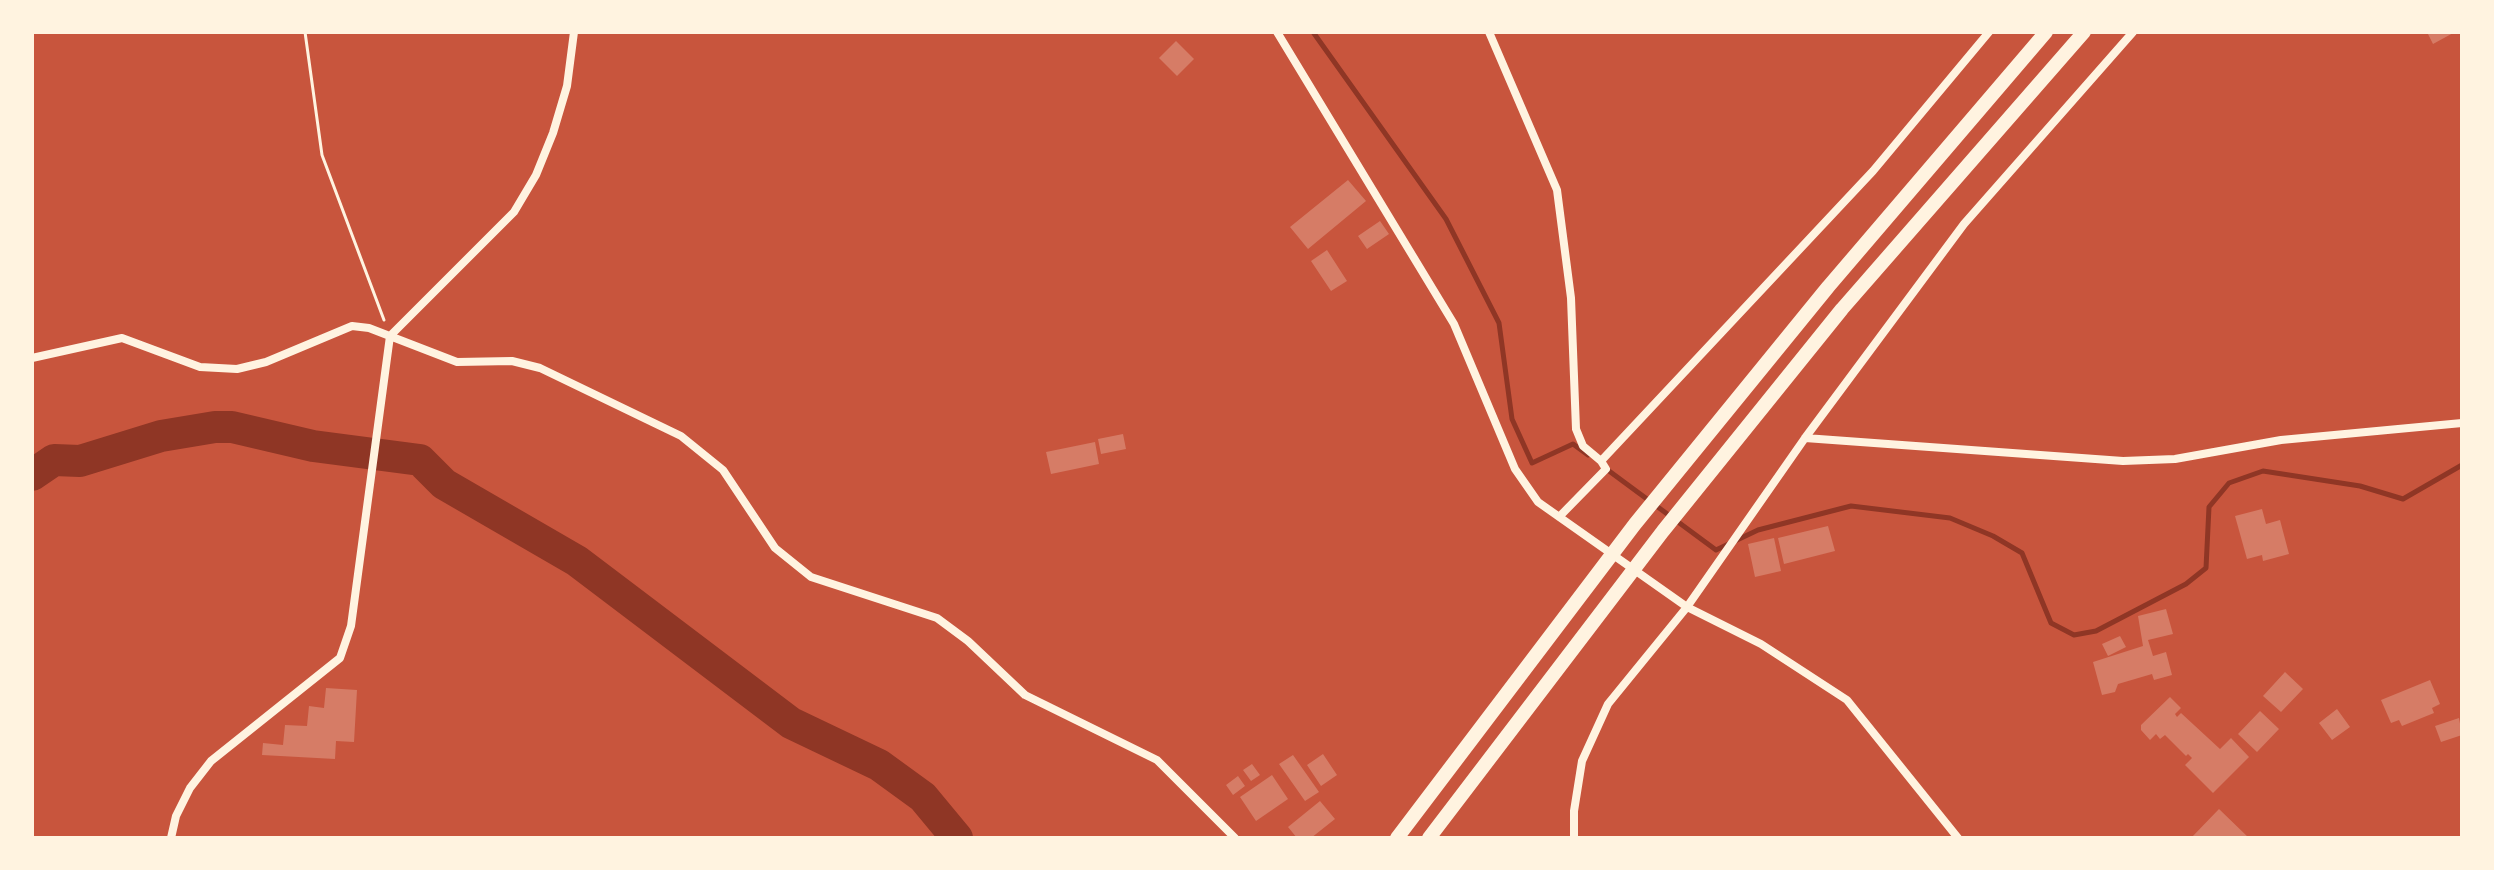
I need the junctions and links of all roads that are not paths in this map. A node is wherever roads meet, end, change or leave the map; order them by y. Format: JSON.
{"nodes":[{"id":1,"x":574,"y":32,"type":"edge"},
{"id":2,"x":1277,"y":32,"type":"edge"},
{"id":3,"x":1489,"y":32,"type":"edge"},
{"id":4,"x":1989,"y":32,"type":"edge"},
{"id":5,"x":2046,"y":32,"type":"edge"},
{"id":6,"x":2084,"y":32,"type":"edge"},
{"id":7,"x":2133,"y":32,"type":"edge"},
{"id":8,"x":390,"y":336,"type":"junction"},
{"id":9,"x":32,"y":358,"type":"edge"},
{"id":10,"x":2462,"y":423,"type":"edge"},
{"id":11,"x":1805,"y":438,"type":"junction"},
{"id":12,"x":1601,"y":461,"type":"junction"},
{"id":13,"x":1559,"y":517,"type":"junction"},
{"id":14,"x":1687,"y":607,"type":"junction"},
{"id":15,"x":171,"y":838,"type":"edge"},
{"id":16,"x":1235,"y":838,"type":"edge"},
{"id":17,"x":1397,"y":838,"type":"edge"},
{"id":18,"x":1429,"y":838,"type":"edge"},
{"id":19,"x":1574,"y":838,"type":"edge"},
{"id":20,"x":1958,"y":838,"type":"edge"}],
"edges":[{"from":1,"to":8,"type":"street"},
{"from":2,"to":13,"type":"street"},
{"from":3,"to":12,"type":"street"},
{"from":4,"to":12,"type":"street"},
{"from":5,"to":17,"type":"highway"},
{"from":6,"to":18,"type":"highway"},
{"from":7,"to":11,"type":"street"},
{"from":8,"to":9,"type":"street"},
{"from":8,"to":15,"type":"street"},
{"from":8,"to":16,"type":"street"},
{"from":10,"to":11,"type":"street"},
{"from":11,"to":14,"type":"street"},
{"from":12,"to":13,"type":"street"},
{"from":13,"to":14,"type":"street"},
{"from":14,"to":19,"type":"street"},
{"from":14,"to":20,"type":"street"}]}
